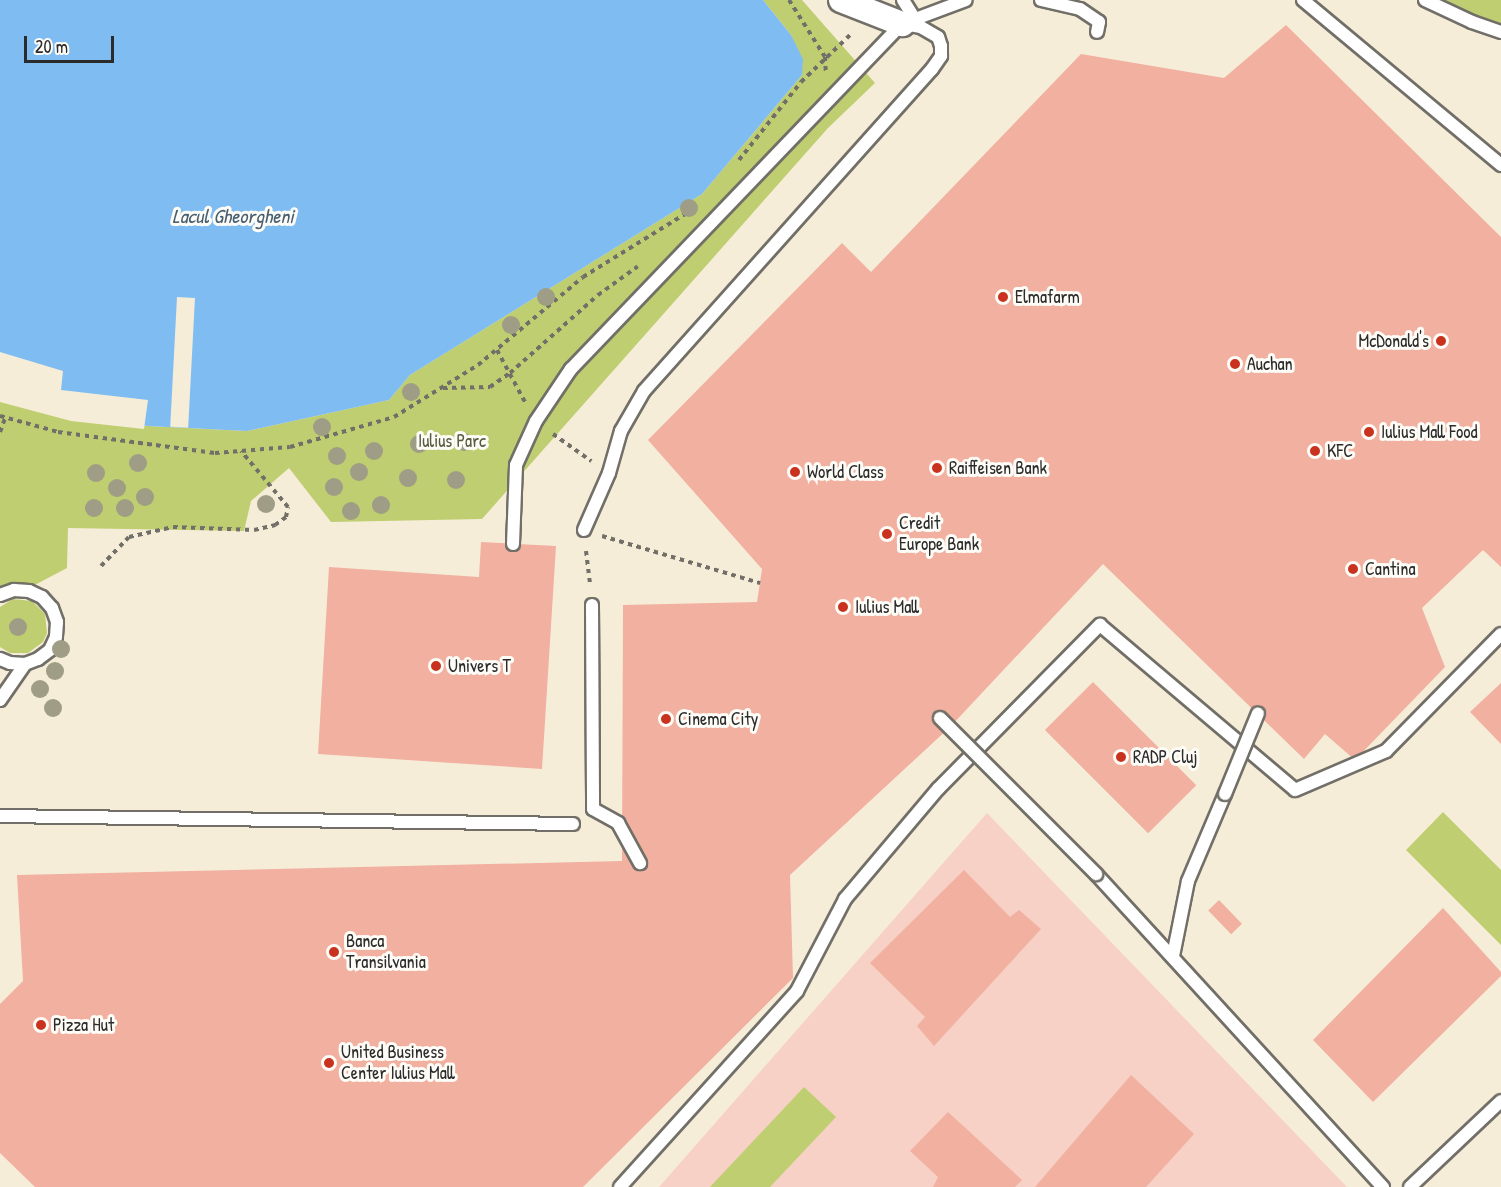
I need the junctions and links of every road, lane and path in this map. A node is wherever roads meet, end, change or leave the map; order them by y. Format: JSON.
{"nodes":[{"id":1,"x":789,"y":0,"type":"edge"},
{"id":2,"x":841,"y":0,"type":"edge"},
{"id":3,"x":903,"y":0,"type":"edge"},
{"id":4,"x":966,"y":0,"type":"edge"},
{"id":5,"x":1041,"y":0,"type":"edge"},
{"id":6,"x":1303,"y":0,"type":"edge"},
{"id":7,"x":1425,"y":0,"type":"edge"},
{"id":8,"x":908,"y":22,"type":"junction"},
{"id":9,"x":1097,"y":32,"type":"dead end"},
{"id":10,"x":1501,"y":32,"type":"edge"},
{"id":11,"x":825,"y":57,"type":"junction"},
{"id":12,"x":826,"y":78,"type":"dead end"},
{"id":13,"x":1501,"y":165,"type":"edge"},
{"id":14,"x":732,"y":168,"type":"dead end"},
{"id":15,"x":699,"y":206,"type":"dead end"},
{"id":16,"x":643,"y":262,"type":"dead end"},
{"id":17,"x":497,"y":350,"type":"junction"},
{"id":18,"x":510,"y":373,"type":"junction"},
{"id":19,"x":442,"y":388,"type":"junction"},
{"id":20,"x":2,"y":417,"type":"edge"},
{"id":21,"x":536,"y":421,"type":"junction"},
{"id":22,"x":0,"y":432,"type":"edge"},
{"id":23,"x":241,"y":451,"type":"junction"},
{"id":24,"x":609,"y":473,"type":"junction"},
{"id":25,"x":584,"y":530,"type":"junction"},
{"id":26,"x":513,"y":544,"type":"dead end"},
{"id":27,"x":101,"y":566,"type":"dead end"},
{"id":28,"x":760,"y":583,"type":"dead end"},
{"id":29,"x":0,"y":595,"type":"edge"},
{"id":30,"x":592,"y":605,"type":"joint"},
{"id":31,"x":1501,"y":634,"type":"edge"},
{"id":32,"x":0,"y":659,"type":"edge"},
{"id":33,"x":25,"y":664,"type":"junction"},
{"id":34,"x":0,"y":700,"type":"edge"},
{"id":35,"x":1258,"y":713,"type":"dead end"},
{"id":36,"x":940,"y":718,"type":"dead end"},
{"id":37,"x":0,"y":816,"type":"edge"},
{"id":38,"x":573,"y":824,"type":"dead end"},
{"id":39,"x":640,"y":863,"type":"dead end"},
{"id":40,"x":1173,"y":956,"type":"junction"},
{"id":41,"x":1501,"y":1101,"type":"edge"},
{"id":42,"x":620,"y":1187,"type":"edge"},
{"id":43,"x":1383,"y":1187,"type":"edge"},
{"id":44,"x":1410,"y":1187,"type":"edge"}],
"edges":[{"from":1,"to":11,"type":"path"},
{"from":2,"to":8,"type":"street"},
{"from":3,"to":8,"type":"lane"},
{"from":4,"to":8,"type":"lane"},
{"from":5,"to":9,"type":"lane"},
{"from":6,"to":13,"type":"lane"},
{"from":7,"to":10,"type":"lane"},
{"from":8,"to":21,"type":"lane"},
{"from":8,"to":24,"type":"lane"},
{"from":11,"to":12,"type":"path"},
{"from":11,"to":14,"type":"path"},
{"from":15,"to":17,"type":"path"},
{"from":16,"to":18,"type":"path"},
{"from":17,"to":18,"type":"path"},
{"from":17,"to":19,"type":"path"},
{"from":18,"to":19,"type":"path"},
{"from":18,"to":21,"type":"path"},
{"from":19,"to":23,"type":"path"},
{"from":20,"to":22,"type":"path"},
{"from":20,"to":23,"type":"path"},
{"from":21,"to":24,"type":"path"},
{"from":21,"to":26,"type":"lane"},
{"from":23,"to":27,"type":"path"},
{"from":24,"to":25,"type":"lane"},
{"from":25,"to":28,"type":"path"},
{"from":25,"to":30,"type":"path"},
{"from":29,"to":33,"type":"lane"},
{"from":30,"to":39,"type":"lane"},
{"from":31,"to":42,"type":"lane"},
{"from":32,"to":33,"type":"lane"},
{"from":33,"to":34,"type":"lane"},
{"from":35,"to":40,"type":"lane","bridge":true},
{"from":36,"to":40,"type":"lane","bridge":true},
{"from":37,"to":38,"type":"lane"},
{"from":40,"to":43,"type":"lane"},
{"from":41,"to":44,"type":"lane"}]}
